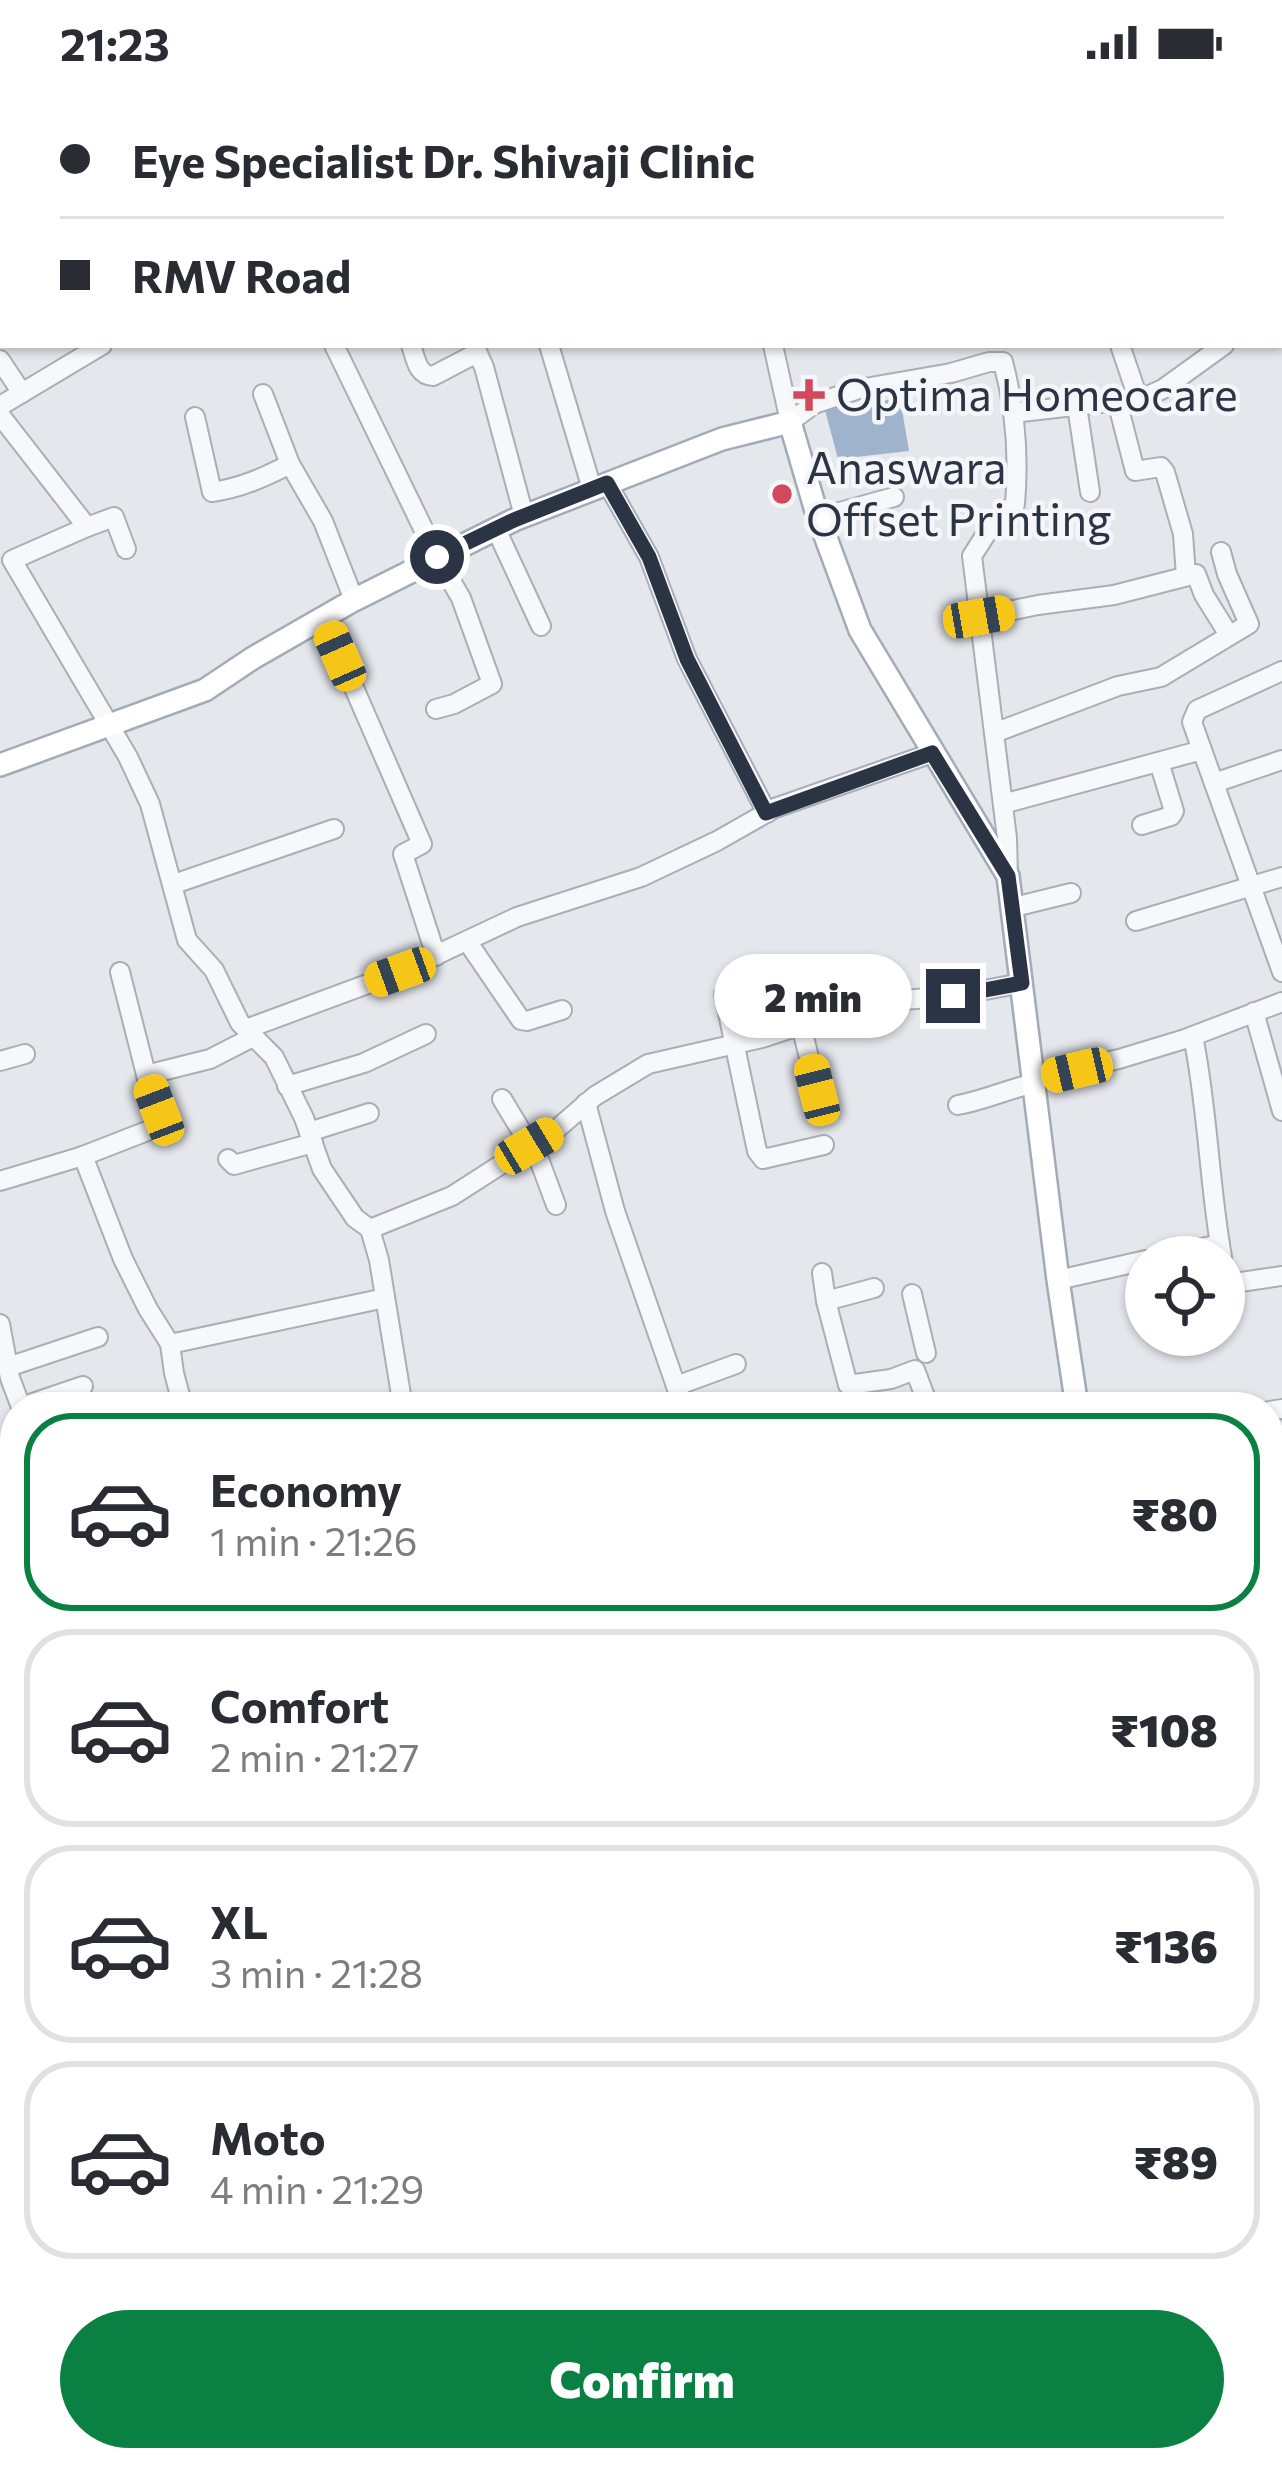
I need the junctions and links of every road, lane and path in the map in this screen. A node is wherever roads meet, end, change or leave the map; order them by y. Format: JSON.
{"nodes":[{"id":1,"x":97,"y":348,"type":"edge"},
{"id":2,"x":335,"y":348,"type":"edge"},
{"id":3,"x":412,"y":348,"type":"edge"},
{"id":4,"x":550,"y":348,"type":"edge"},
{"id":5,"x":774,"y":348,"type":"edge"},
{"id":6,"x":964,"y":348,"type":"edge"},
{"id":7,"x":1121,"y":348,"type":"edge"},
{"id":8,"x":1220,"y":348,"type":"edge"},
{"id":9,"x":476,"y":349,"type":"edge"},
{"id":10,"x":0,"y":360,"type":"edge"},
{"id":11,"x":966,"y":368,"type":"junction"},
{"id":12,"x":22,"y":393,"type":"junction"},
{"id":13,"x":263,"y":394,"type":"dead end"},
{"id":14,"x":1138,"y":398,"type":"junction"},
{"id":15,"x":1117,"y":401,"type":"junction"},
{"id":16,"x":0,"y":406,"type":"edge"},
{"id":17,"x":1077,"y":406,"type":"junction"},
{"id":18,"x":1013,"y":413,"type":"junction"},
{"id":19,"x":0,"y":416,"type":"edge"},
{"id":20,"x":195,"y":417,"type":"dead end"},
{"id":21,"x":790,"y":422,"type":"junction"},
{"id":22,"x":290,"y":464,"type":"junction"},
{"id":23,"x":599,"y":486,"type":"junction"},
{"id":24,"x":1090,"y":492,"type":"dead end"},
{"id":25,"x":894,"y":497,"type":"dead end"},
{"id":26,"x":524,"y":516,"type":"junction"},
{"id":27,"x":818,"y":518,"type":"junction"},
{"id":28,"x":87,"y":527,"type":"junction"},
{"id":29,"x":496,"y":529,"type":"junction"},
{"id":30,"x":126,"y":549,"type":"dead end"},
{"id":31,"x":1222,"y":552,"type":"dead end"},
{"id":32,"x":437,"y":557,"type":"junction"},
{"id":33,"x":1186,"y":576,"type":"junction"},
{"id":34,"x":354,"y":600,"type":"junction"},
{"id":35,"x":979,"y":617,"type":"junction"},
{"id":36,"x":324,"y":619,"type":"junction"},
{"id":37,"x":541,"y":626,"type":"dead end"},
{"id":38,"x":1229,"y":635,"type":"junction"},
{"id":39,"x":1282,"y":671,"type":"edge"},
{"id":40,"x":436,"y":709,"type":"dead end"},
{"id":41,"x":110,"y":725,"type":"junction"},
{"id":42,"x":994,"y":733,"type":"junction"},
{"id":43,"x":1202,"y":750,"type":"junction"},
{"id":44,"x":932,"y":753,"type":"junction"},
{"id":45,"x":1282,"y":760,"type":"edge"},
{"id":46,"x":1159,"y":762,"type":"junction"},
{"id":47,"x":0,"y":765,"type":"edge"},
{"id":48,"x":1214,"y":783,"type":"junction"},
{"id":49,"x":1003,"y":804,"type":"junction"},
{"id":50,"x":766,"y":813,"type":"junction"},
{"id":51,"x":1142,"y":825,"type":"dead end"},
{"id":52,"x":334,"y":830,"type":"dead end"},
{"id":53,"x":1008,"y":876,"type":"junction"},
{"id":54,"x":1282,"y":878,"type":"edge"},
{"id":55,"x":174,"y":884,"type":"junction"},
{"id":56,"x":1252,"y":886,"type":"junction"},
{"id":57,"x":1071,"y":892,"type":"dead end"},
{"id":58,"x":1014,"y":908,"type":"junction"},
{"id":59,"x":1136,"y":921,"type":"dead end"},
{"id":60,"x":467,"y":941,"type":"junction"},
{"id":61,"x":436,"y":956,"type":"junction"},
{"id":62,"x":804,"y":967,"type":"dead end"},
{"id":63,"x":120,"y":972,"type":"dead end"},
{"id":64,"x":1282,"y":972,"type":"edge"},
{"id":65,"x":1022,"y":983,"type":"junction"},
{"id":66,"x":724,"y":994,"type":"dead end"},
{"id":67,"x":1282,"y":1002,"type":"edge"},
{"id":68,"x":562,"y":1010,"type":"dead end"},
{"id":69,"x":1254,"y":1012,"type":"junction"},
{"id":70,"x":811,"y":1022,"type":"junction"},
{"id":71,"x":250,"y":1033,"type":"junction"},
{"id":72,"x":426,"y":1034,"type":"dead end"},
{"id":73,"x":1193,"y":1036,"type":"junction"},
{"id":74,"x":733,"y":1045,"type":"junction"},
{"id":75,"x":25,"y":1054,"type":"dead end"},
{"id":76,"x":0,"y":1061,"type":"edge"},
{"id":77,"x":146,"y":1075,"type":"junction"},
{"id":78,"x":1035,"y":1081,"type":"junction"},
{"id":79,"x":287,"y":1086,"type":"junction"},
{"id":80,"x":817,"y":1090,"type":"dead end"},
{"id":81,"x":502,"y":1099,"type":"dead end"},
{"id":82,"x":586,"y":1102,"type":"junction"},
{"id":83,"x":958,"y":1105,"type":"dead end"},
{"id":84,"x":1282,"y":1111,"type":"edge"},
{"id":85,"x":369,"y":1113,"type":"dead end"},
{"id":86,"x":311,"y":1137,"type":"junction"},
{"id":87,"x":824,"y":1145,"type":"dead end"},
{"id":88,"x":529,"y":1146,"type":"junction"},
{"id":89,"x":82,"y":1156,"type":"junction"},
{"id":90,"x":228,"y":1159,"type":"dead end"},
{"id":91,"x":0,"y":1181,"type":"edge"},
{"id":92,"x":556,"y":1205,"type":"dead end"},
{"id":93,"x":370,"y":1229,"type":"junction"},
{"id":94,"x":1218,"y":1236,"type":"edge"},
{"id":95,"x":1125,"y":1265,"type":"edge"},
{"id":96,"x":822,"y":1273,"type":"dead end"},
{"id":97,"x":1282,"y":1276,"type":"edge"},
{"id":98,"x":1058,"y":1280,"type":"junction"},
{"id":99,"x":1245,"y":1281,"type":"edge"},
{"id":100,"x":874,"y":1288,"type":"dead end"},
{"id":101,"x":912,"y":1294,"type":"dead end"},
{"id":102,"x":385,"y":1298,"type":"junction"},
{"id":103,"x":826,"y":1301,"type":"junction"},
{"id":104,"x":0,"y":1324,"type":"edge"},
{"id":105,"x":98,"y":1337,"type":"dead end"},
{"id":106,"x":170,"y":1344,"type":"junction"},
{"id":107,"x":928,"y":1358,"type":"junction"},
{"id":108,"x":736,"y":1364,"type":"dead end"},
{"id":109,"x":8,"y":1367,"type":"junction"},
{"id":110,"x":83,"y":1386,"type":"dead end"},
{"id":111,"x":676,"y":1386,"type":"junction"},
{"id":112,"x":16,"y":1392,"type":"edge"},
{"id":113,"x":65,"y":1392,"type":"edge"},
{"id":114,"x":179,"y":1392,"type":"edge"},
{"id":115,"x":400,"y":1392,"type":"edge"},
{"id":116,"x":678,"y":1392,"type":"edge"},
{"id":117,"x":928,"y":1392,"type":"edge"},
{"id":118,"x":1075,"y":1392,"type":"edge"}],
"edges":[{"from":1,"to":12,"type":"street"},
{"from":2,"to":32,"type":"street"},
{"from":3,"to":9,"type":"street"},
{"from":4,"to":23,"type":"street"},
{"from":5,"to":21,"type":"street"},
{"from":6,"to":11,"type":"street"},
{"from":7,"to":14,"type":"street"},
{"from":8,"to":14,"type":"street"},
{"from":9,"to":26,"type":"street"},
{"from":10,"to":12,"type":"street"},
{"from":11,"to":18,"type":"street"},
{"from":11,"to":21,"type":"street"},
{"from":12,"to":16,"type":"street"},
{"from":13,"to":22,"type":"street"},
{"from":14,"to":15,"type":"street"},
{"from":15,"to":17,"type":"street"},
{"from":15,"to":33,"type":"street"},
{"from":17,"to":18,"type":"street"},
{"from":17,"to":24,"type":"street"},
{"from":18,"to":35,"type":"street"},
{"from":19,"to":28,"type":"street"},
{"from":20,"to":22,"type":"street"},
{"from":21,"to":23,"type":"main road"},
{"from":21,"to":27,"type":"main road"},
{"from":22,"to":34,"type":"street"},
{"from":23,"to":26,"type":"main road"},
{"from":23,"to":50,"type":"street"},
{"from":25,"to":27,"type":"street"},
{"from":26,"to":29,"type":"main road"},
{"from":27,"to":44,"type":"main road"},
{"from":28,"to":30,"type":"street"},
{"from":28,"to":41,"type":"street"},
{"from":29,"to":32,"type":"main road"},
{"from":29,"to":37,"type":"street"},
{"from":31,"to":38,"type":"street"},
{"from":32,"to":34,"type":"main road"},
{"from":32,"to":40,"type":"street"},
{"from":33,"to":35,"type":"street"},
{"from":33,"to":38,"type":"street"},
{"from":34,"to":36,"type":"main road"},
{"from":35,"to":42,"type":"street"},
{"from":36,"to":41,"type":"main road"},
{"from":36,"to":61,"type":"street"},
{"from":38,"to":42,"type":"street"},
{"from":39,"to":43,"type":"street"},
{"from":41,"to":47,"type":"main road"},
{"from":41,"to":55,"type":"street"},
{"from":42,"to":49,"type":"street"},
{"from":43,"to":46,"type":"street"},
{"from":43,"to":48,"type":"street"},
{"from":44,"to":50,"type":"street"},
{"from":44,"to":53,"type":"main road"},
{"from":45,"to":48,"type":"street"},
{"from":46,"to":49,"type":"street"},
{"from":46,"to":51,"type":"street"},
{"from":48,"to":56,"type":"street"},
{"from":49,"to":53,"type":"street"},
{"from":50,"to":60,"type":"street"},
{"from":52,"to":55,"type":"street"},
{"from":53,"to":58,"type":"main road"},
{"from":54,"to":56,"type":"street"},
{"from":55,"to":71,"type":"street"},
{"from":56,"to":59,"type":"street"},
{"from":56,"to":64,"type":"street"},
{"from":57,"to":58,"type":"street"},
{"from":58,"to":65,"type":"main road"},
{"from":60,"to":61,"type":"street"},
{"from":60,"to":68,"type":"street"},
{"from":61,"to":71,"type":"street"},
{"from":62,"to":70,"type":"street"},
{"from":63,"to":77,"type":"street"},
{"from":65,"to":70,"type":"street"},
{"from":65,"to":78,"type":"main road"},
{"from":66,"to":74,"type":"street"},
{"from":67,"to":69,"type":"street"},
{"from":69,"to":73,"type":"street"},
{"from":69,"to":84,"type":"street"},
{"from":70,"to":74,"type":"street"},
{"from":70,"to":80,"type":"street"},
{"from":71,"to":77,"type":"street"},
{"from":71,"to":79,"type":"street"},
{"from":72,"to":79,"type":"street"},
{"from":73,"to":78,"type":"street"},
{"from":73,"to":94,"type":"street"},
{"from":74,"to":82,"type":"street"},
{"from":74,"to":87,"type":"street"},
{"from":75,"to":76,"type":"street"},
{"from":77,"to":89,"type":"street"},
{"from":78,"to":83,"type":"street"},
{"from":78,"to":98,"type":"main road"},
{"from":79,"to":86,"type":"street"},
{"from":81,"to":88,"type":"street"},
{"from":82,"to":88,"type":"street"},
{"from":82,"to":111,"type":"street"},
{"from":85,"to":86,"type":"street"},
{"from":86,"to":90,"type":"street"},
{"from":86,"to":93,"type":"street"},
{"from":88,"to":92,"type":"street"},
{"from":88,"to":93,"type":"street"},
{"from":89,"to":91,"type":"street"},
{"from":89,"to":106,"type":"street"},
{"from":93,"to":102,"type":"street"},
{"from":95,"to":98,"type":"street"},
{"from":96,"to":103,"type":"street"},
{"from":97,"to":99,"type":"street"},
{"from":98,"to":118,"type":"main road"},
{"from":100,"to":103,"type":"street"},
{"from":101,"to":107,"type":"street"},
{"from":102,"to":106,"type":"street"},
{"from":102,"to":115,"type":"street"},
{"from":103,"to":107,"type":"street"},
{"from":104,"to":109,"type":"street"},
{"from":105,"to":109,"type":"street"},
{"from":106,"to":114,"type":"street"},
{"from":107,"to":117,"type":"street"},
{"from":108,"to":111,"type":"street"},
{"from":109,"to":112,"type":"street"},
{"from":110,"to":113,"type":"street"},
{"from":111,"to":116,"type":"street"}]}
